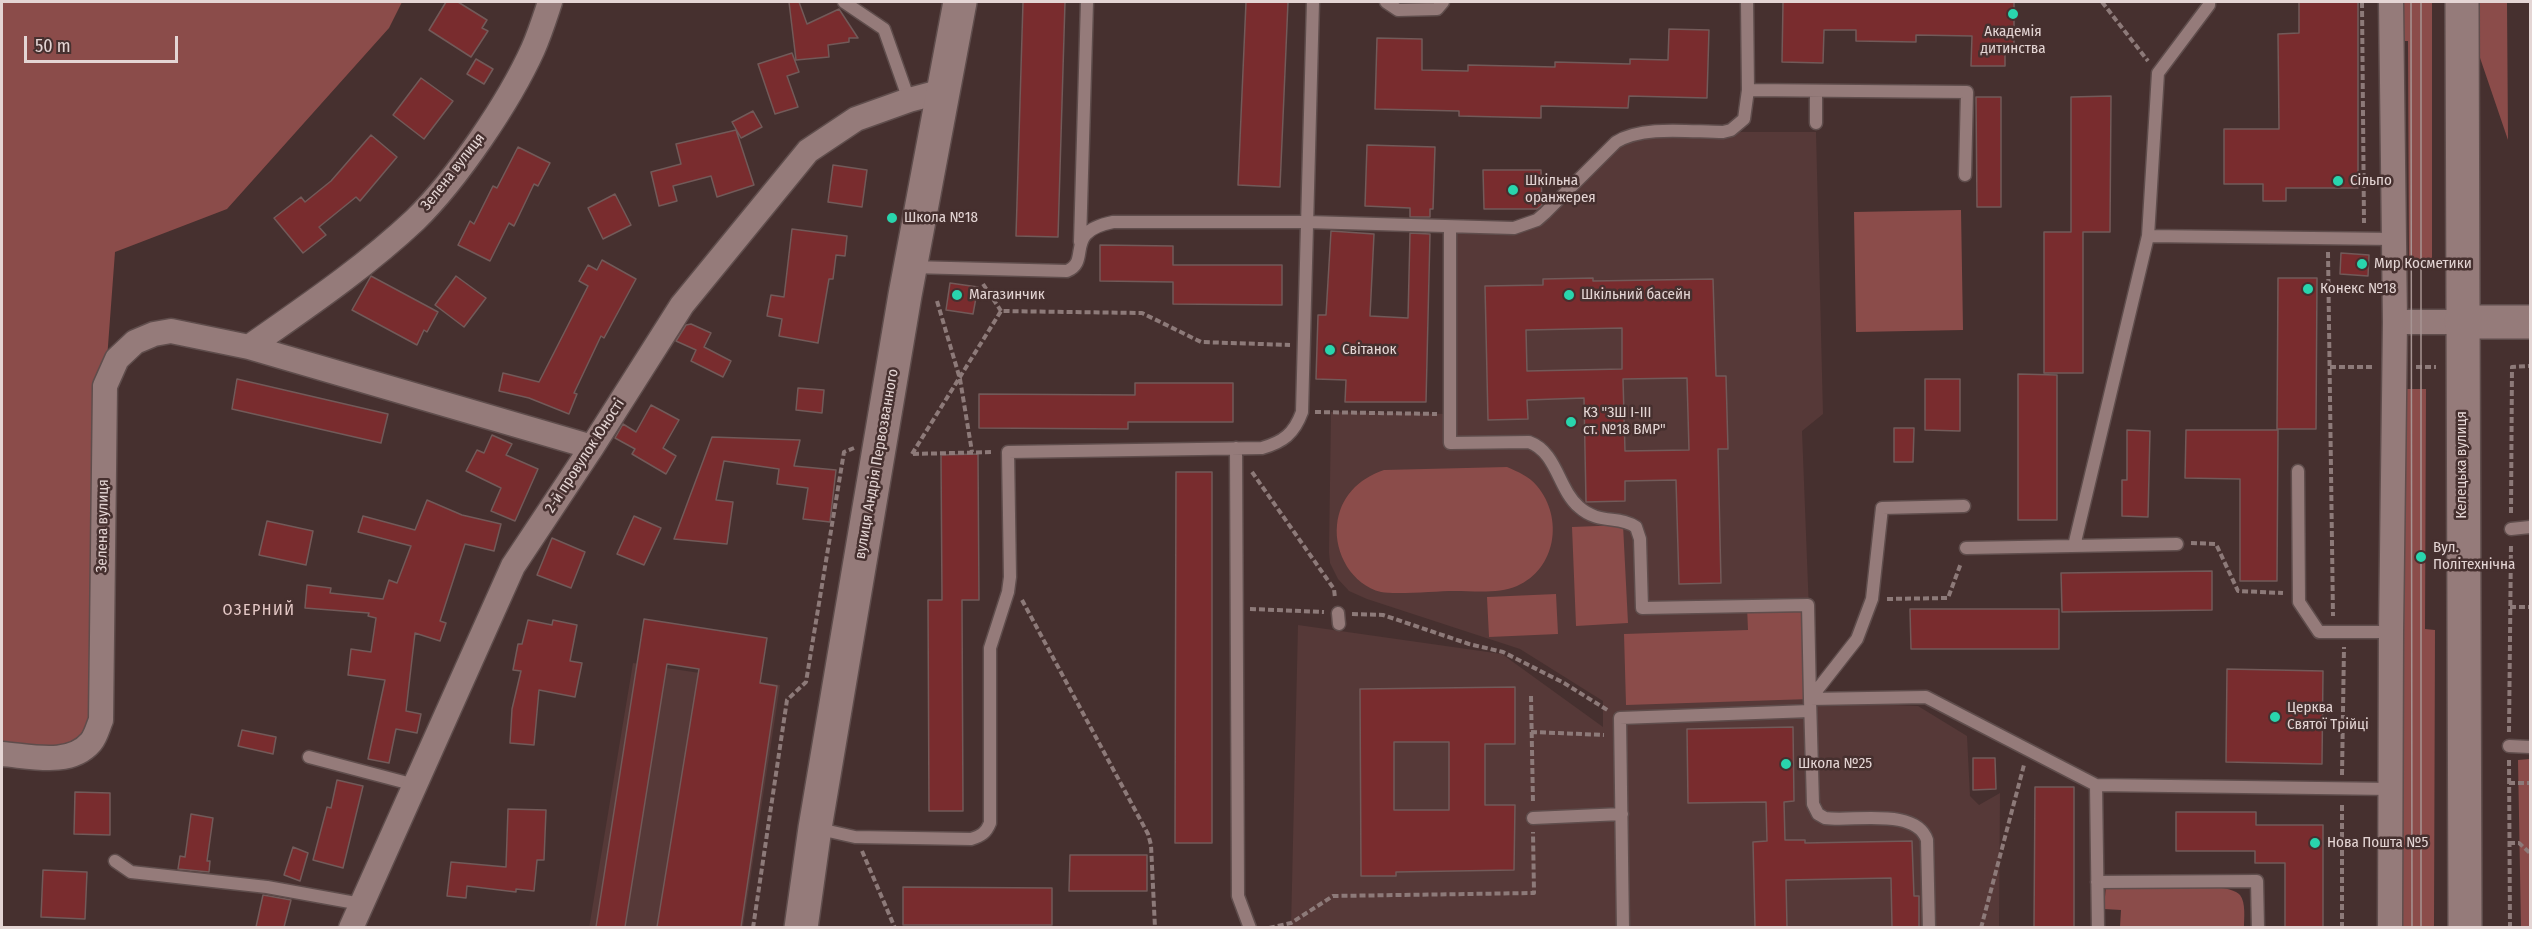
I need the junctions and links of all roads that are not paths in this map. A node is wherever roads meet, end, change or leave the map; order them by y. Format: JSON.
{"nodes":[{"id":1,"x":550,"y":2,"type":"edge"},
{"id":2,"x":844,"y":2,"type":"edge"},
{"id":3,"x":960,"y":2,"type":"edge"},
{"id":4,"x":1087,"y":2,"type":"edge"},
{"id":5,"x":1313,"y":2,"type":"edge"},
{"id":6,"x":1386,"y":2,"type":"edge"},
{"id":7,"x":1443,"y":2,"type":"edge"},
{"id":8,"x":1748,"y":2,"type":"edge"},
{"id":9,"x":2209,"y":2,"type":"edge"},
{"id":10,"x":2391,"y":2,"type":"edge"},
{"id":11,"x":2462,"y":2,"type":"edge"},
{"id":12,"x":1748,"y":90,"type":"junction"},
{"id":13,"x":943,"y":91,"type":"junction"},
{"id":14,"x":1816,"y":92,"type":"junction"},
{"id":15,"x":909,"y":100,"type":"junction"},
{"id":16,"x":1816,"y":123,"type":"dead end"},
{"id":17,"x":1965,"y":175,"type":"dead end"},
{"id":18,"x":1307,"y":222,"type":"junction"},
{"id":19,"x":1450,"y":228,"type":"junction"},
{"id":20,"x":2148,"y":236,"type":"junction"},
{"id":21,"x":2394,"y":238,"type":"junction"},
{"id":22,"x":1080,"y":242,"type":"junction"},
{"id":23,"x":910,"y":267,"type":"junction"},
{"id":24,"x":2395,"y":322,"type":"junction"},
{"id":25,"x":2462,"y":322,"type":"junction"},
{"id":26,"x":2530,"y":322,"type":"edge"},
{"id":27,"x":249,"y":347,"type":"junction"},
{"id":28,"x":592,"y":447,"type":"junction"},
{"id":29,"x":1236,"y":448,"type":"junction"},
{"id":30,"x":2298,"y":471,"type":"dead end"},
{"id":31,"x":1964,"y":506,"type":"dead end"},
{"id":32,"x":2530,"y":527,"type":"edge"},
{"id":33,"x":2511,"y":529,"type":"road end"},
{"id":34,"x":2177,"y":544,"type":"road end"},
{"id":35,"x":2074,"y":546,"type":"junction"},
{"id":36,"x":1966,"y":548,"type":"road end"},
{"id":37,"x":2391,"y":632,"type":"junction"},
{"id":38,"x":1810,"y":705,"type":"junction"},
{"id":39,"x":2509,"y":746,"type":"road end"},
{"id":40,"x":2530,"y":747,"type":"edge"},
{"id":41,"x":2,"y":754,"type":"edge"},
{"id":42,"x":309,"y":758,"type":"dead end"},
{"id":43,"x":415,"y":785,"type":"junction"},
{"id":44,"x":2096,"y":785,"type":"junction"},
{"id":45,"x":2391,"y":789,"type":"junction"},
{"id":46,"x":1622,"y":814,"type":"junction"},
{"id":47,"x":1533,"y":818,"type":"road end"},
{"id":48,"x":815,"y":828,"type":"junction"},
{"id":49,"x":115,"y":861,"type":"dead end"},
{"id":50,"x":2097,"y":882,"type":"junction"},
{"id":51,"x":362,"y":904,"type":"junction"},
{"id":52,"x":351,"y":927,"type":"edge"},
{"id":53,"x":801,"y":927,"type":"edge"},
{"id":54,"x":1250,"y":927,"type":"edge"},
{"id":55,"x":1623,"y":927,"type":"edge"},
{"id":56,"x":1929,"y":927,"type":"edge"},
{"id":57,"x":2098,"y":927,"type":"edge"},
{"id":58,"x":2258,"y":927,"type":"edge"},
{"id":59,"x":2390,"y":927,"type":"edge"},
{"id":60,"x":2465,"y":927,"type":"edge"}],
"edges":[{"from":1,"to":27,"type":"street","name":"Зелена вулиця"},
{"from":2,"to":15,"type":"lane"},
{"from":3,"to":13,"type":"street","name":"вулиця Андрія Первозванного"},
{"from":4,"to":22,"type":"lane"},
{"from":5,"to":18,"type":"lane"},
{"from":6,"to":7,"type":"lane"},
{"from":8,"to":12,"type":"lane"},
{"from":9,"to":20,"type":"lane"},
{"from":10,"to":21,"type":"street"},
{"from":11,"to":25,"type":"street","name":"Келецька вулиця"},
{"from":12,"to":14,"type":"lane"},
{"from":12,"to":19,"type":"lane"},
{"from":13,"to":15,"type":"street","name":"2-й провулок Юності"},
{"from":13,"to":23,"type":"street","name":"вулиця Андрія Первозванного"},
{"from":14,"to":16,"type":"lane"},
{"from":14,"to":17,"type":"lane"},
{"from":15,"to":28,"type":"street","name":"2-й провулок Юності"},
{"from":18,"to":19,"type":"lane"},
{"from":18,"to":22,"type":"lane"},
{"from":18,"to":29,"type":"lane"},
{"from":19,"to":38,"type":"lane"},
{"from":20,"to":21,"type":"lane"},
{"from":20,"to":35,"type":"lane"},
{"from":21,"to":24,"type":"street"},
{"from":22,"to":23,"type":"lane"},
{"from":23,"to":48,"type":"street","name":"вулиця Андрія Первозванного"},
{"from":24,"to":25,"type":"street"},
{"from":24,"to":37,"type":"street"},
{"from":25,"to":26,"type":"street"},
{"from":25,"to":60,"type":"street","name":"Келецька вулиця"},
{"from":27,"to":28,"type":"street","name":"Зелена вулиця"},
{"from":27,"to":41,"type":"street","name":"Зелена вулиця"},
{"from":28,"to":43,"type":"street","name":"2-й провулок Юності"},
{"from":29,"to":48,"type":"lane"},
{"from":29,"to":54,"type":"lane"},
{"from":30,"to":37,"type":"lane"},
{"from":31,"to":38,"type":"lane"},
{"from":32,"to":33,"type":"lane"},
{"from":34,"to":35,"type":"lane"},
{"from":35,"to":36,"type":"lane"},
{"from":37,"to":45,"type":"street"},
{"from":38,"to":44,"type":"lane"},
{"from":38,"to":46,"type":"lane"},
{"from":38,"to":56,"type":"lane"},
{"from":39,"to":40,"type":"lane"},
{"from":42,"to":43,"type":"lane"},
{"from":43,"to":51,"type":"street","name":"2-й провулок Юності"},
{"from":44,"to":45,"type":"lane"},
{"from":44,"to":50,"type":"lane"},
{"from":45,"to":59,"type":"street"},
{"from":46,"to":47,"type":"lane"},
{"from":46,"to":55,"type":"lane"},
{"from":48,"to":53,"type":"street","name":"вулиця Андрія Первозванного"},
{"from":49,"to":51,"type":"lane"},
{"from":50,"to":57,"type":"lane"},
{"from":50,"to":58,"type":"lane"},
{"from":51,"to":52,"type":"street","name":"2-й провулок Юності"}]}
